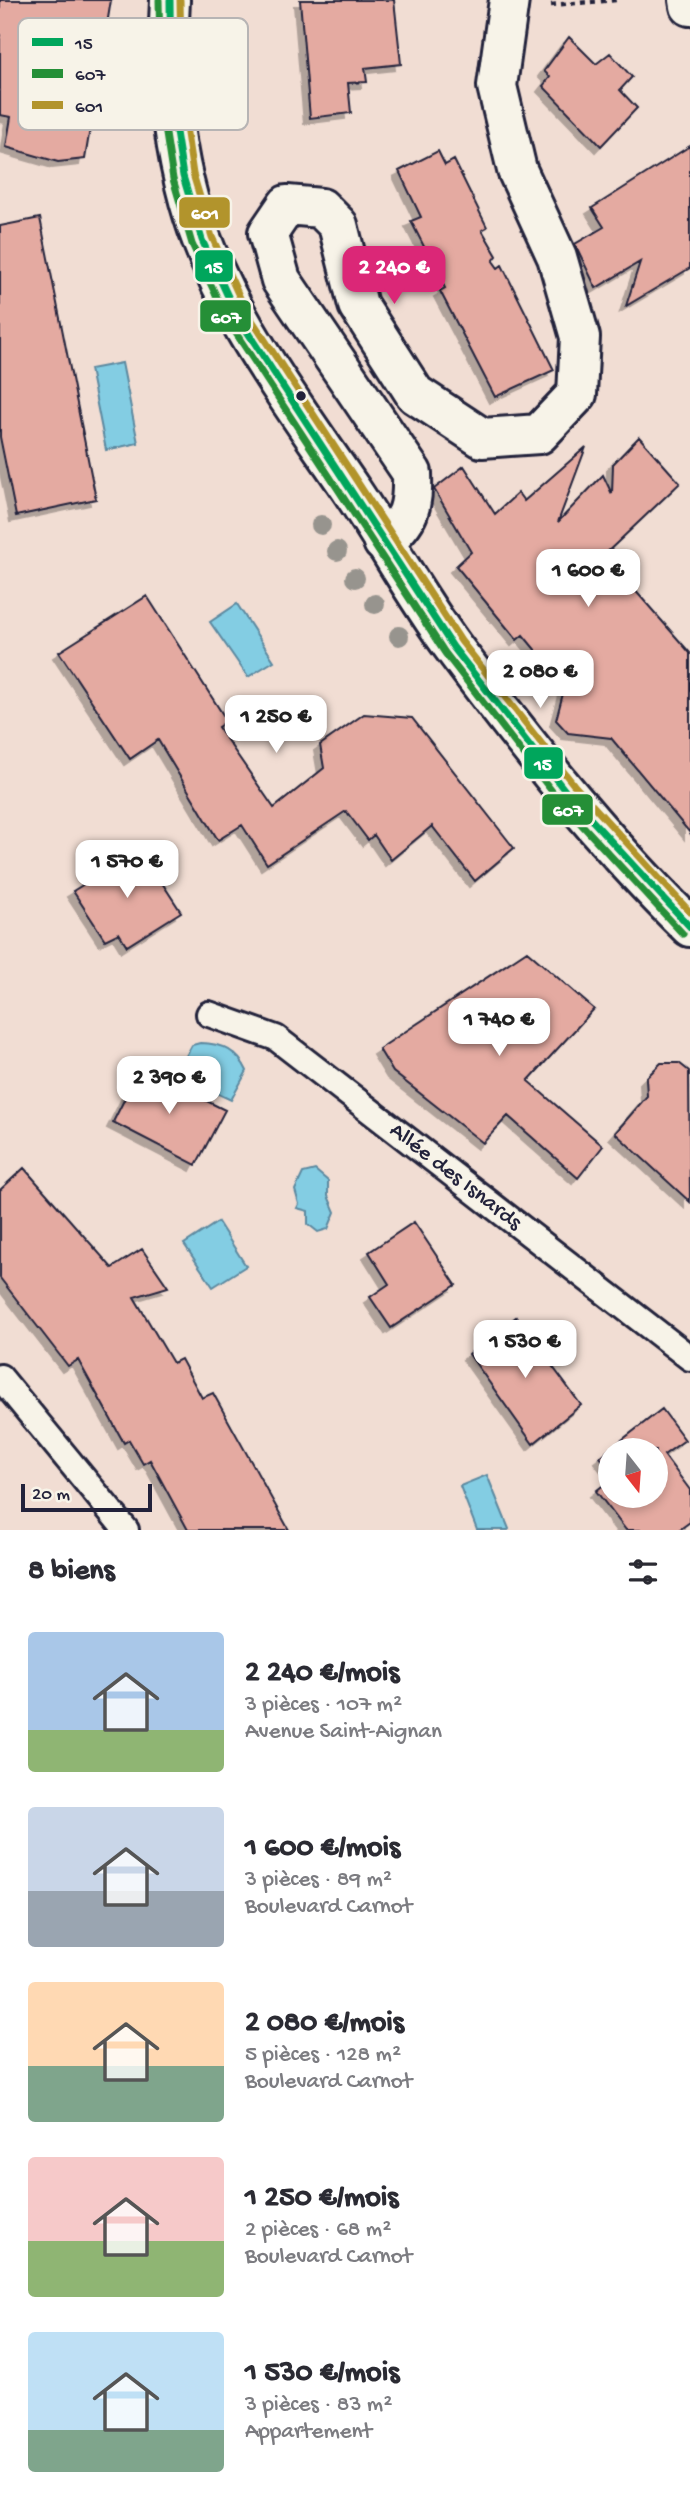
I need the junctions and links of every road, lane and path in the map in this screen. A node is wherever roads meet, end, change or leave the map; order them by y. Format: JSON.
{"nodes":[{"id":1,"x":170,"y":0,"type":"edge"},
{"id":2,"x":616,"y":0,"type":"edge"},
{"id":3,"x":689,"y":0,"type":"edge"},
{"id":4,"x":509,"y":4,"type":"edge"},
{"id":5,"x":690,"y":6,"type":"edge"},
{"id":6,"x":169,"y":18,"type":"edge"},
{"id":7,"x":176,"y":130,"type":"edge"},
{"id":8,"x":383,"y":541,"type":"junction"},
{"id":9,"x":690,"y":928,"type":"edge"},
{"id":10,"x":209,"y":1014,"type":"dead end"},
{"id":11,"x":690,"y":1358,"type":"edge"},
{"id":12,"x":0,"y":1377,"type":"edge"},
{"id":13,"x":126,"y":1530,"type":"edge"}],
"edges":[{"from":1,"to":6,"type":"street"},
{"from":2,"to":4,"type":"path"},
{"from":3,"to":5,"type":"street"},
{"from":4,"to":8,"type":"street"},
{"from":7,"to":8,"type":"street"},
{"from":8,"to":9,"type":"street"},
{"from":10,"to":11,"type":"lane","name":"Allée des Isnards"},
{"from":12,"to":13,"type":"lane"}]}
